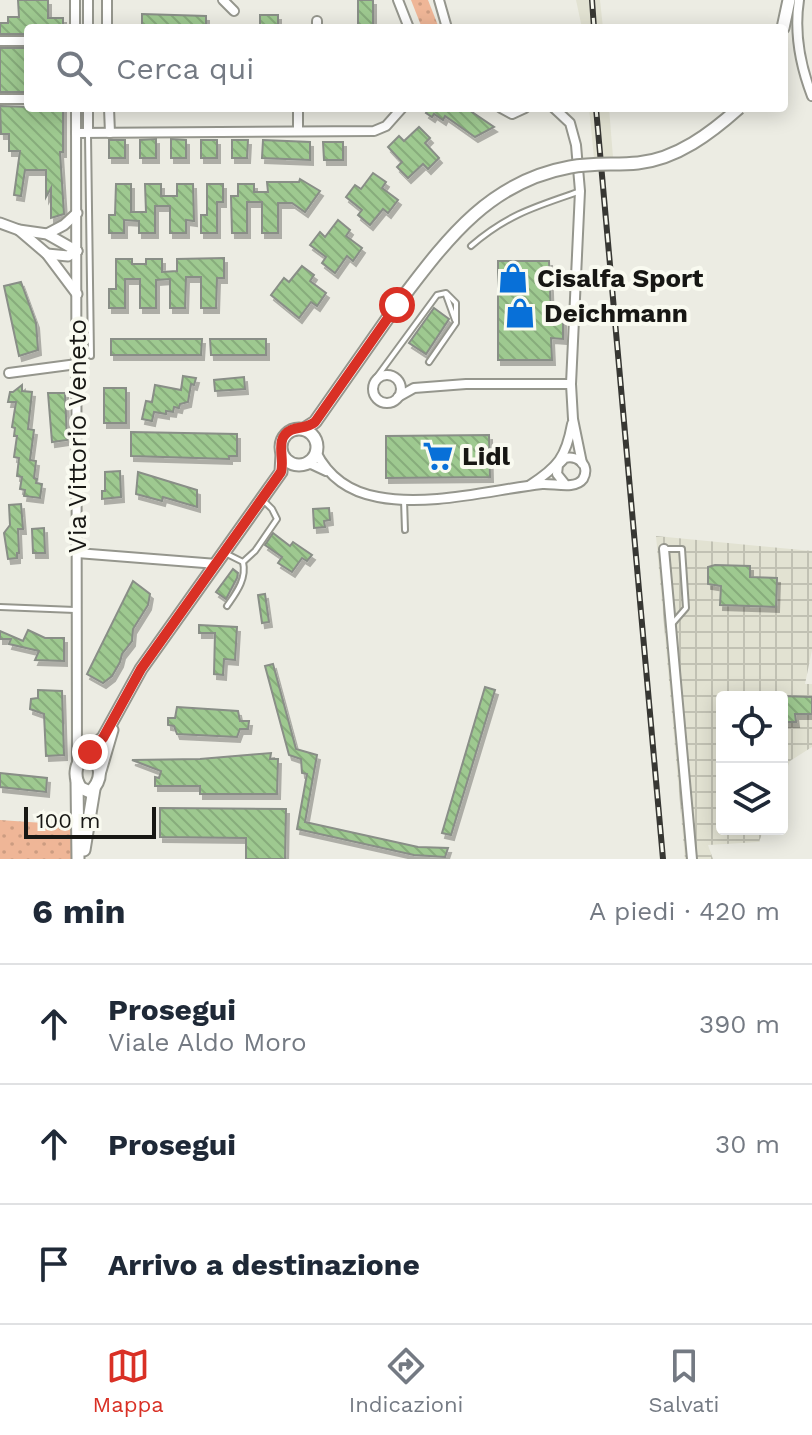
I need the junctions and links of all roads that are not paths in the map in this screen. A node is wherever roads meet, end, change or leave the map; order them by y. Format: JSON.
{"nodes":[{"id":1,"x":75,"y":0,"type":"edge"},
{"id":2,"x":88,"y":0,"type":"edge"},
{"id":3,"x":107,"y":0,"type":"edge"},
{"id":4,"x":223,"y":0,"type":"edge"},
{"id":5,"x":398,"y":0,"type":"edge"},
{"id":6,"x":439,"y":0,"type":"edge"},
{"id":7,"x":789,"y":0,"type":"edge"},
{"id":8,"x":799,"y":0,"type":"edge"},
{"id":9,"x":234,"y":11,"type":"dead end"},
{"id":10,"x":75,"y":24,"type":"edge"},
{"id":11,"x":88,"y":24,"type":"edge"},
{"id":12,"x":107,"y":24,"type":"edge"},
{"id":13,"x":407,"y":24,"type":"edge"},
{"id":14,"x":446,"y":24,"type":"edge"},
{"id":15,"x":784,"y":24,"type":"edge"},
{"id":16,"x":0,"y":41,"type":"edge"},
{"id":17,"x":24,"y":41,"type":"edge"},
{"id":18,"x":812,"y":96,"type":"edge"},
{"id":19,"x":0,"y":99,"type":"edge"},
{"id":20,"x":24,"y":99,"type":"edge"},
{"id":21,"x":76,"y":112,"type":"edge"},
{"id":22,"x":88,"y":112,"type":"edge"},
{"id":23,"x":109,"y":112,"type":"edge"},
{"id":24,"x":298,"y":112,"type":"edge"},
{"id":25,"x":398,"y":112,"type":"edge"},
{"id":26,"x":558,"y":112,"type":"edge"},
{"id":27,"x":734,"y":112,"type":"edge"},
{"id":28,"x":298,"y":131,"type":"junction"},
{"id":29,"x":76,"y":133,"type":"junction"},
{"id":30,"x":88,"y":133,"type":"junction"},
{"id":31,"x":110,"y":133,"type":"junction"},
{"id":32,"x":580,"y":191,"type":"junction"},
{"id":33,"x":77,"y":213,"type":"junction"},
{"id":34,"x":0,"y":223,"type":"edge"},
{"id":35,"x":19,"y":230,"type":"junction"},
{"id":36,"x":47,"y":234,"type":"junction"},
{"id":37,"x":471,"y":246,"type":"dead end"},
{"id":38,"x":77,"y":251,"type":"junction"},
{"id":39,"x":47,"y":254,"type":"junction"},
{"id":40,"x":77,"y":294,"type":"junction"},
{"id":41,"x":91,"y":356,"type":"dead end"},
{"id":42,"x":429,"y":362,"type":"dead end"},
{"id":43,"x":77,"y":364,"type":"junction"},
{"id":44,"x":9,"y":373,"type":"dead end"},
{"id":45,"x":376,"y":378,"type":"junction"},
{"id":46,"x":398,"y":381,"type":"junction"},
{"id":47,"x":571,"y":384,"type":"junction"},
{"id":48,"x":414,"y":388,"type":"junction"},
{"id":49,"x":398,"y":397,"type":"junction"},
{"id":50,"x":573,"y":419,"type":"junction"},
{"id":51,"x":309,"y":432,"type":"junction"},
{"id":52,"x":316,"y":452,"type":"junction"},
{"id":53,"x":282,"y":454,"type":"junction"},
{"id":54,"x":561,"y":461,"type":"junction"},
{"id":55,"x":582,"y":463,"type":"junction"},
{"id":56,"x":300,"y":465,"type":"junction"},
{"id":57,"x":281,"y":472,"type":"junction"},
{"id":58,"x":330,"y":473,"type":"junction"},
{"id":59,"x":565,"y":484,"type":"junction"},
{"id":60,"x":526,"y":487,"type":"junction"},
{"id":61,"x":262,"y":499,"type":"junction"},
{"id":62,"x":404,"y":500,"type":"junction"},
{"id":63,"x":405,"y":530,"type":"dead end"},
{"id":64,"x":664,"y":549,"type":"joint"},
{"id":65,"x":77,"y":553,"type":"junction"},
{"id":66,"x":225,"y":553,"type":"junction"},
{"id":67,"x":243,"y":562,"type":"junction"},
{"id":68,"x":217,"y":564,"type":"junction"},
{"id":69,"x":227,"y":606,"type":"dead end"},
{"id":70,"x":0,"y":607,"type":"edge"},
{"id":71,"x":77,"y":610,"type":"junction"},
{"id":72,"x":671,"y":624,"type":"junction"},
{"id":73,"x":114,"y":721,"type":"junction"},
{"id":74,"x":87,"y":752,"type":"junction"},
{"id":75,"x":77,"y":764,"type":"junction"},
{"id":76,"x":100,"y":771,"type":"junction"},
{"id":77,"x":77,"y":781,"type":"junction"},
{"id":78,"x":94,"y":789,"type":"junction"},
{"id":79,"x":81,"y":859,"type":"edge"},
{"id":80,"x":692,"y":859,"type":"edge"}],
"edges":[{"from":1,"to":10,"type":"street"},
{"from":2,"to":11,"type":"street"},
{"from":3,"to":12,"type":"street"},
{"from":4,"to":9,"type":"street"},
{"from":5,"to":13,"type":"street"},
{"from":6,"to":14,"type":"street"},
{"from":7,"to":15,"type":"main road"},
{"from":8,"to":18,"type":"street"},
{"from":16,"to":17,"type":"street"},
{"from":19,"to":20,"type":"street"},
{"from":21,"to":29,"type":"street","name":"Via Vittorio Veneto"},
{"from":22,"to":30,"type":"street"},
{"from":23,"to":31,"type":"street"},
{"from":24,"to":28,"type":"street"},
{"from":25,"to":28,"type":"street"},
{"from":26,"to":32,"type":"street"},
{"from":27,"to":51,"type":"main road","bridge":true},
{"from":28,"to":31,"type":"street"},
{"from":29,"to":30,"type":"street"},
{"from":29,"to":33,"type":"street","name":"Via Vittorio Veneto"},
{"from":30,"to":31,"type":"street"},
{"from":30,"to":41,"type":"lane"},
{"from":32,"to":37,"type":"lane"},
{"from":32,"to":47,"type":"street"},
{"from":33,"to":36,"type":"street"},
{"from":33,"to":38,"type":"street","name":"Via Vittorio Veneto"},
{"from":34,"to":35,"type":"street"},
{"from":35,"to":36,"type":"street"},
{"from":35,"to":39,"type":"street"},
{"from":36,"to":38,"type":"street"},
{"from":38,"to":39,"type":"street"},
{"from":38,"to":40,"type":"street","name":"Via Vittorio Veneto"},
{"from":39,"to":40,"type":"street"},
{"from":40,"to":43,"type":"street","name":"Via Vittorio Veneto"},
{"from":42,"to":45,"type":"lane"},
{"from":43,"to":44,"type":"street"},
{"from":43,"to":65,"type":"street","name":"Via Vittorio Veneto"},
{"from":45,"to":46,"type":"street"},
{"from":45,"to":49,"type":"street"},
{"from":46,"to":48,"type":"street"},
{"from":46,"to":49,"type":"street"},
{"from":47,"to":48,"type":"street"},
{"from":47,"to":50,"type":"street"},
{"from":48,"to":49,"type":"street"},
{"from":50,"to":54,"type":"street"},
{"from":50,"to":55,"type":"street"},
{"from":51,"to":52,"type":"main road"},
{"from":51,"to":53,"type":"main road"},
{"from":52,"to":56,"type":"main road"},
{"from":52,"to":58,"type":"street"},
{"from":53,"to":56,"type":"main road"},
{"from":53,"to":57,"type":"main road"},
{"from":54,"to":55,"type":"street"},
{"from":54,"to":59,"type":"street"},
{"from":54,"to":60,"type":"street"},
{"from":55,"to":59,"type":"street"},
{"from":56,"to":57,"type":"main road"},
{"from":56,"to":58,"type":"street"},
{"from":57,"to":61,"type":"main road"},
{"from":58,"to":62,"type":"street"},
{"from":59,"to":60,"type":"street"},
{"from":60,"to":62,"type":"street"},
{"from":61,"to":66,"type":"main road"},
{"from":61,"to":67,"type":"lane"},
{"from":62,"to":63,"type":"lane"},
{"from":64,"to":72,"type":"street"},
{"from":64,"to":72,"type":"lane"},
{"from":65,"to":68,"type":"street"},
{"from":65,"to":71,"type":"street","name":"Via Vittorio Veneto"},
{"from":66,"to":67,"type":"lane"},
{"from":66,"to":68,"type":"main road"},
{"from":67,"to":69,"type":"lane"},
{"from":68,"to":73,"type":"main road"},
{"from":70,"to":71,"type":"lane"},
{"from":71,"to":75,"type":"street","name":"Via Vittorio Veneto"},
{"from":72,"to":80,"type":"street"},
{"from":73,"to":74,"type":"main road"},
{"from":73,"to":76,"type":"main road"},
{"from":74,"to":75,"type":"main road"},
{"from":74,"to":76,"type":"main road"},
{"from":75,"to":77,"type":"main road"},
{"from":76,"to":78,"type":"main road"},
{"from":77,"to":78,"type":"main road"},
{"from":77,"to":79,"type":"main road"},
{"from":78,"to":79,"type":"main road"}]}
